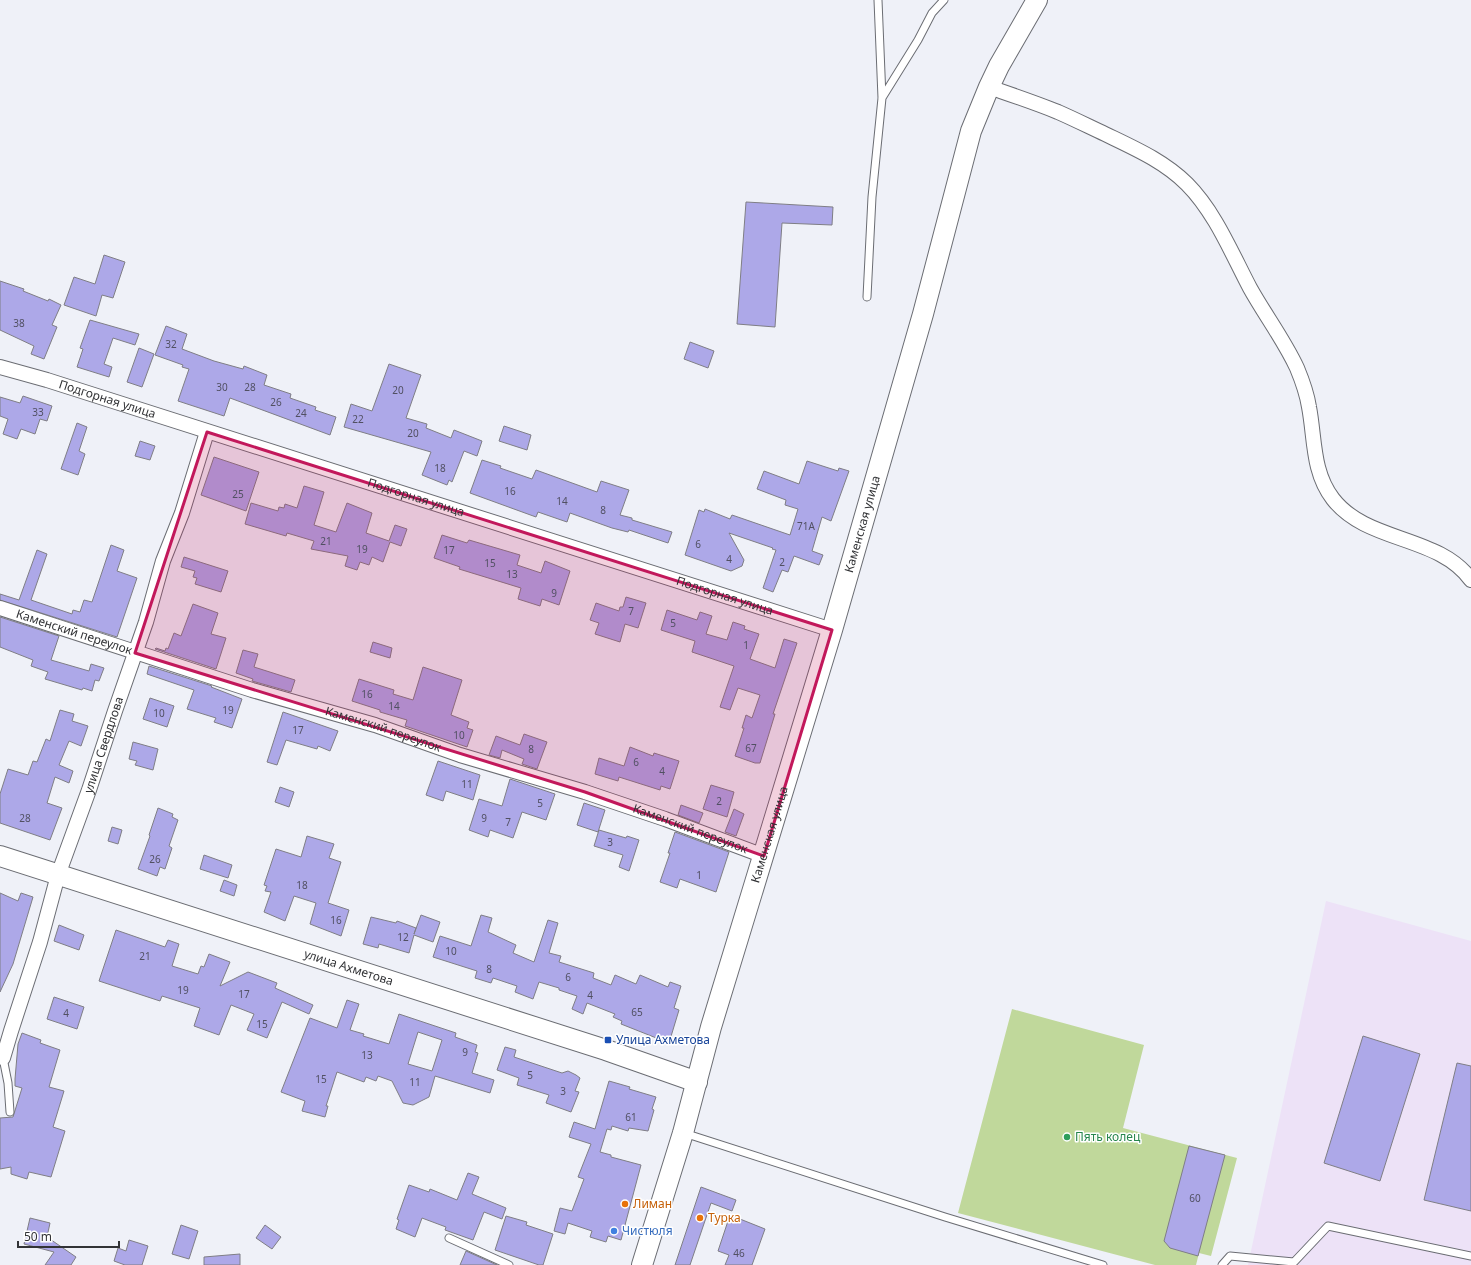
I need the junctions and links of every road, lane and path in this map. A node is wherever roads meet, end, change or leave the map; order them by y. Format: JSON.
{"nodes":[{"id":1,"x":878,"y":0,"type":"edge"},
{"id":2,"x":944,"y":0,"type":"edge"},
{"id":3,"x":1037,"y":0,"type":"edge"},
{"id":4,"x":989,"y":86,"type":"junction"},
{"id":5,"x":882,"y":98,"type":"junction"},
{"id":6,"x":867,"y":297,"type":"dead end"},
{"id":7,"x":0,"y":367,"type":"edge"},
{"id":8,"x":207,"y":432,"type":"junction"},
{"id":9,"x":1471,"y":580,"type":"edge"},
{"id":10,"x":0,"y":608,"type":"edge"},
{"id":11,"x":832,"y":630,"type":"junction"},
{"id":12,"x":135,"y":653,"type":"junction"},
{"id":13,"x":0,"y":856,"type":"edge"},
{"id":14,"x":764,"y":856,"type":"junction"},
{"id":15,"x":58,"y":875,"type":"junction"},
{"id":16,"x":3,"y":1058,"type":"junction"},
{"id":17,"x":0,"y":1073,"type":"edge"},
{"id":18,"x":696,"y":1082,"type":"junction"},
{"id":19,"x":10,"y":1112,"type":"dead end"},
{"id":20,"x":683,"y":1133,"type":"junction"},
{"id":21,"x":449,"y":1238,"type":"dead end"},
{"id":22,"x":1471,"y":1256,"type":"edge"},
{"id":23,"x":509,"y":1265,"type":"edge"},
{"id":24,"x":642,"y":1265,"type":"edge"},
{"id":25,"x":1104,"y":1265,"type":"edge"},
{"id":26,"x":1222,"y":1265,"type":"edge"}],
"edges":[{"from":1,"to":5,"type":"lane"},
{"from":2,"to":5,"type":"lane"},
{"from":3,"to":4,"type":"street","name":"Каменская улица"},
{"from":4,"to":9,"type":"street"},
{"from":4,"to":11,"type":"street","name":"Каменская улица"},
{"from":5,"to":6,"type":"lane"},
{"from":7,"to":8,"type":"street","name":"Подгорная улица"},
{"from":8,"to":11,"type":"street","name":"Подгорная улица"},
{"from":8,"to":12,"type":"street","name":"улица Свердлова"},
{"from":10,"to":12,"type":"street","name":"Каменский переулок"},
{"from":11,"to":14,"type":"street","name":"Каменская улица"},
{"from":12,"to":14,"type":"street","name":"Каменский переулок"},
{"from":12,"to":15,"type":"street","name":"улица Свердлова"},
{"from":13,"to":15,"type":"street","name":"улица Ахметова"},
{"from":14,"to":18,"type":"street","name":"Каменская улица"},
{"from":15,"to":16,"type":"street","name":"улица Свердлова"},
{"from":15,"to":18,"type":"street","name":"улица Ахметова"},
{"from":16,"to":17,"type":"lane"},
{"from":16,"to":19,"type":"lane"},
{"from":18,"to":20,"type":"street","name":"Каменская улица"},
{"from":20,"to":24,"type":"street","name":"Каменская улица"},
{"from":20,"to":25,"type":"lane"},
{"from":21,"to":23,"type":"lane"},
{"from":22,"to":26,"type":"lane"}]}
